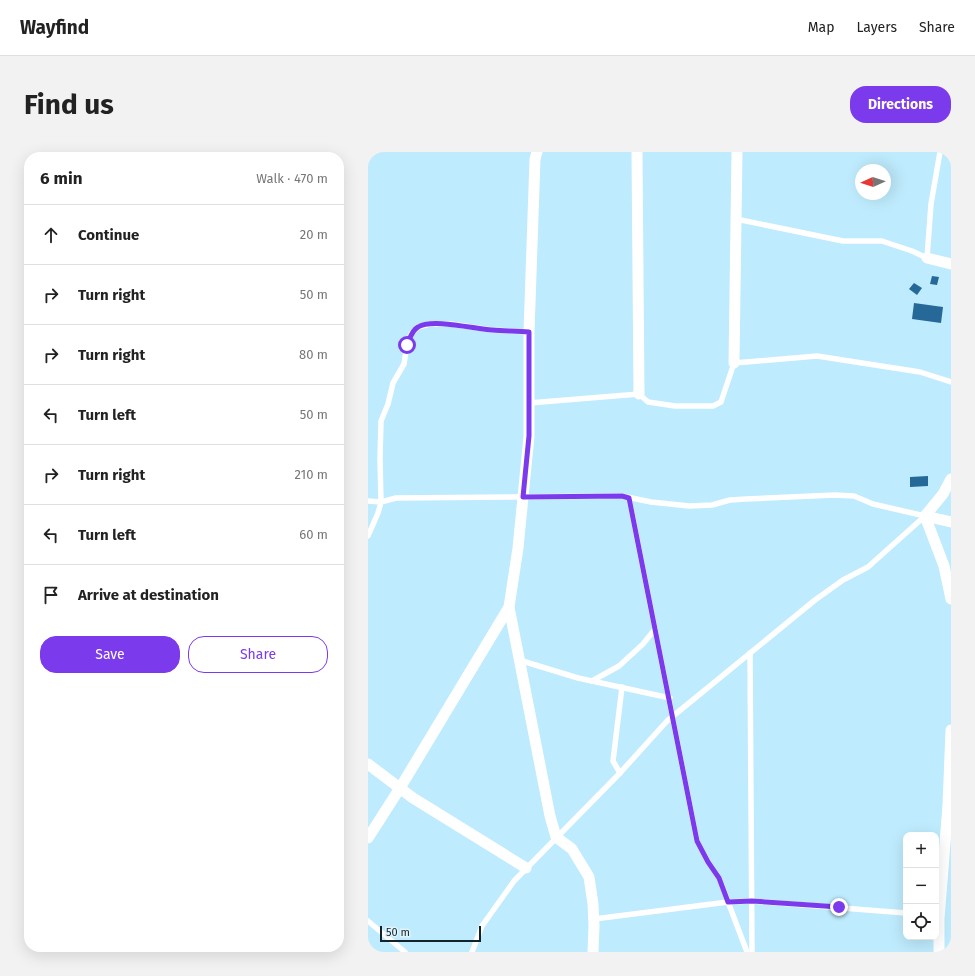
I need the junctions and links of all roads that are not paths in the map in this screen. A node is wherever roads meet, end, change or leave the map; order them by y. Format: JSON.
{"nodes":[{"id":1,"x":537,"y":152,"type":"edge"},
{"id":2,"x":637,"y":152,"type":"edge"},
{"id":3,"x":737,"y":152,"type":"edge"},
{"id":4,"x":940,"y":152,"type":"edge"},
{"id":5,"x":736,"y":219,"type":"junction"},
{"id":6,"x":927,"y":258,"type":"junction"},
{"id":7,"x":951,"y":264,"type":"edge"},
{"id":8,"x":529,"y":332,"type":"junction"},
{"id":9,"x":734,"y":363,"type":"junction"},
{"id":10,"x":951,"y":382,"type":"edge"},
{"id":11,"x":639,"y":394,"type":"junction"},
{"id":12,"x":529,"y":403,"type":"junction"},
{"id":13,"x":951,"y":480,"type":"edge"},
{"id":14,"x":523,"y":497,"type":"junction"},
{"id":15,"x":629,"y":498,"type":"junction"},
{"id":16,"x":368,"y":501,"type":"edge"},
{"id":17,"x":381,"y":502,"type":"junction"},
{"id":18,"x":925,"y":516,"type":"junction"},
{"id":19,"x":951,"y":522,"type":"edge"},
{"id":20,"x":368,"y":536,"type":"edge"},
{"id":21,"x":951,"y":600,"type":"edge"},
{"id":22,"x":509,"y":607,"type":"junction"},
{"id":23,"x":655,"y":629,"type":"junction"},
{"id":24,"x":750,"y":653,"type":"junction"},
{"id":25,"x":519,"y":660,"type":"junction"},
{"id":26,"x":592,"y":681,"type":"junction"},
{"id":27,"x":622,"y":687,"type":"junction"},
{"id":28,"x":670,"y":698,"type":"junction"},
{"id":29,"x":672,"y":717,"type":"junction"},
{"id":30,"x":951,"y":730,"type":"edge"},
{"id":31,"x":368,"y":764,"type":"edge"},
{"id":32,"x":620,"y":773,"type":"junction"},
{"id":33,"x":400,"y":788,"type":"junction"},
{"id":34,"x":950,"y":805,"type":"edge"},
{"id":35,"x":556,"y":837,"type":"junction"},
{"id":36,"x":368,"y":838,"type":"edge"},
{"id":37,"x":526,"y":868,"type":"junction"},
{"id":38,"x":752,"y":901,"type":"junction"},
{"id":39,"x":728,"y":902,"type":"junction"},
{"id":40,"x":939,"y":909,"type":"edge"},
{"id":41,"x":903,"y":914,"type":"edge"},
{"id":42,"x":594,"y":919,"type":"junction"},
{"id":43,"x":368,"y":921,"type":"edge"},
{"id":44,"x":938,"y":940,"type":"edge"},
{"id":45,"x":405,"y":952,"type":"edge"},
{"id":46,"x":472,"y":952,"type":"edge"},
{"id":47,"x":593,"y":952,"type":"edge"},
{"id":48,"x":747,"y":952,"type":"edge"},
{"id":49,"x":752,"y":952,"type":"edge"},
{"id":50,"x":938,"y":952,"type":"edge"}],
"edges":[{"from":1,"to":8,"type":"street"},
{"from":2,"to":11,"type":"street"},
{"from":3,"to":5,"type":"street"},
{"from":4,"to":6,"type":"lane"},
{"from":5,"to":6,"type":"lane"},
{"from":5,"to":9,"type":"street"},
{"from":6,"to":7,"type":"street"},
{"from":8,"to":12,"type":"street"},
{"from":8,"to":17,"type":"lane"},
{"from":9,"to":10,"type":"lane"},
{"from":9,"to":11,"type":"lane"},
{"from":11,"to":12,"type":"lane"},
{"from":12,"to":14,"type":"street"},
{"from":13,"to":18,"type":"street"},
{"from":14,"to":15,"type":"lane"},
{"from":14,"to":17,"type":"lane"},
{"from":14,"to":22,"type":"street"},
{"from":15,"to":18,"type":"lane"},
{"from":15,"to":23,"type":"lane"},
{"from":16,"to":17,"type":"lane"},
{"from":17,"to":20,"type":"lane"},
{"from":18,"to":19,"type":"street"},
{"from":18,"to":21,"type":"street"},
{"from":18,"to":24,"type":"lane"},
{"from":22,"to":25,"type":"street"},
{"from":22,"to":33,"type":"street"},
{"from":23,"to":26,"type":"lane"},
{"from":23,"to":28,"type":"lane"},
{"from":24,"to":29,"type":"lane"},
{"from":24,"to":38,"type":"lane"},
{"from":25,"to":26,"type":"lane"},
{"from":25,"to":35,"type":"street"},
{"from":26,"to":27,"type":"lane"},
{"from":27,"to":28,"type":"lane"},
{"from":27,"to":32,"type":"lane"},
{"from":28,"to":29,"type":"lane"},
{"from":29,"to":32,"type":"lane"},
{"from":29,"to":39,"type":"lane"},
{"from":30,"to":34,"type":"street"},
{"from":31,"to":33,"type":"street"},
{"from":32,"to":35,"type":"lane"},
{"from":33,"to":36,"type":"street"},
{"from":33,"to":37,"type":"street"},
{"from":34,"to":40,"type":"street"},
{"from":35,"to":37,"type":"lane"},
{"from":35,"to":42,"type":"street"},
{"from":37,"to":46,"type":"lane"},
{"from":38,"to":39,"type":"lane"},
{"from":38,"to":41,"type":"lane"},
{"from":38,"to":49,"type":"lane"},
{"from":39,"to":42,"type":"lane"},
{"from":39,"to":48,"type":"lane"},
{"from":42,"to":47,"type":"street"},
{"from":43,"to":45,"type":"lane"},
{"from":44,"to":50,"type":"street"}]}
